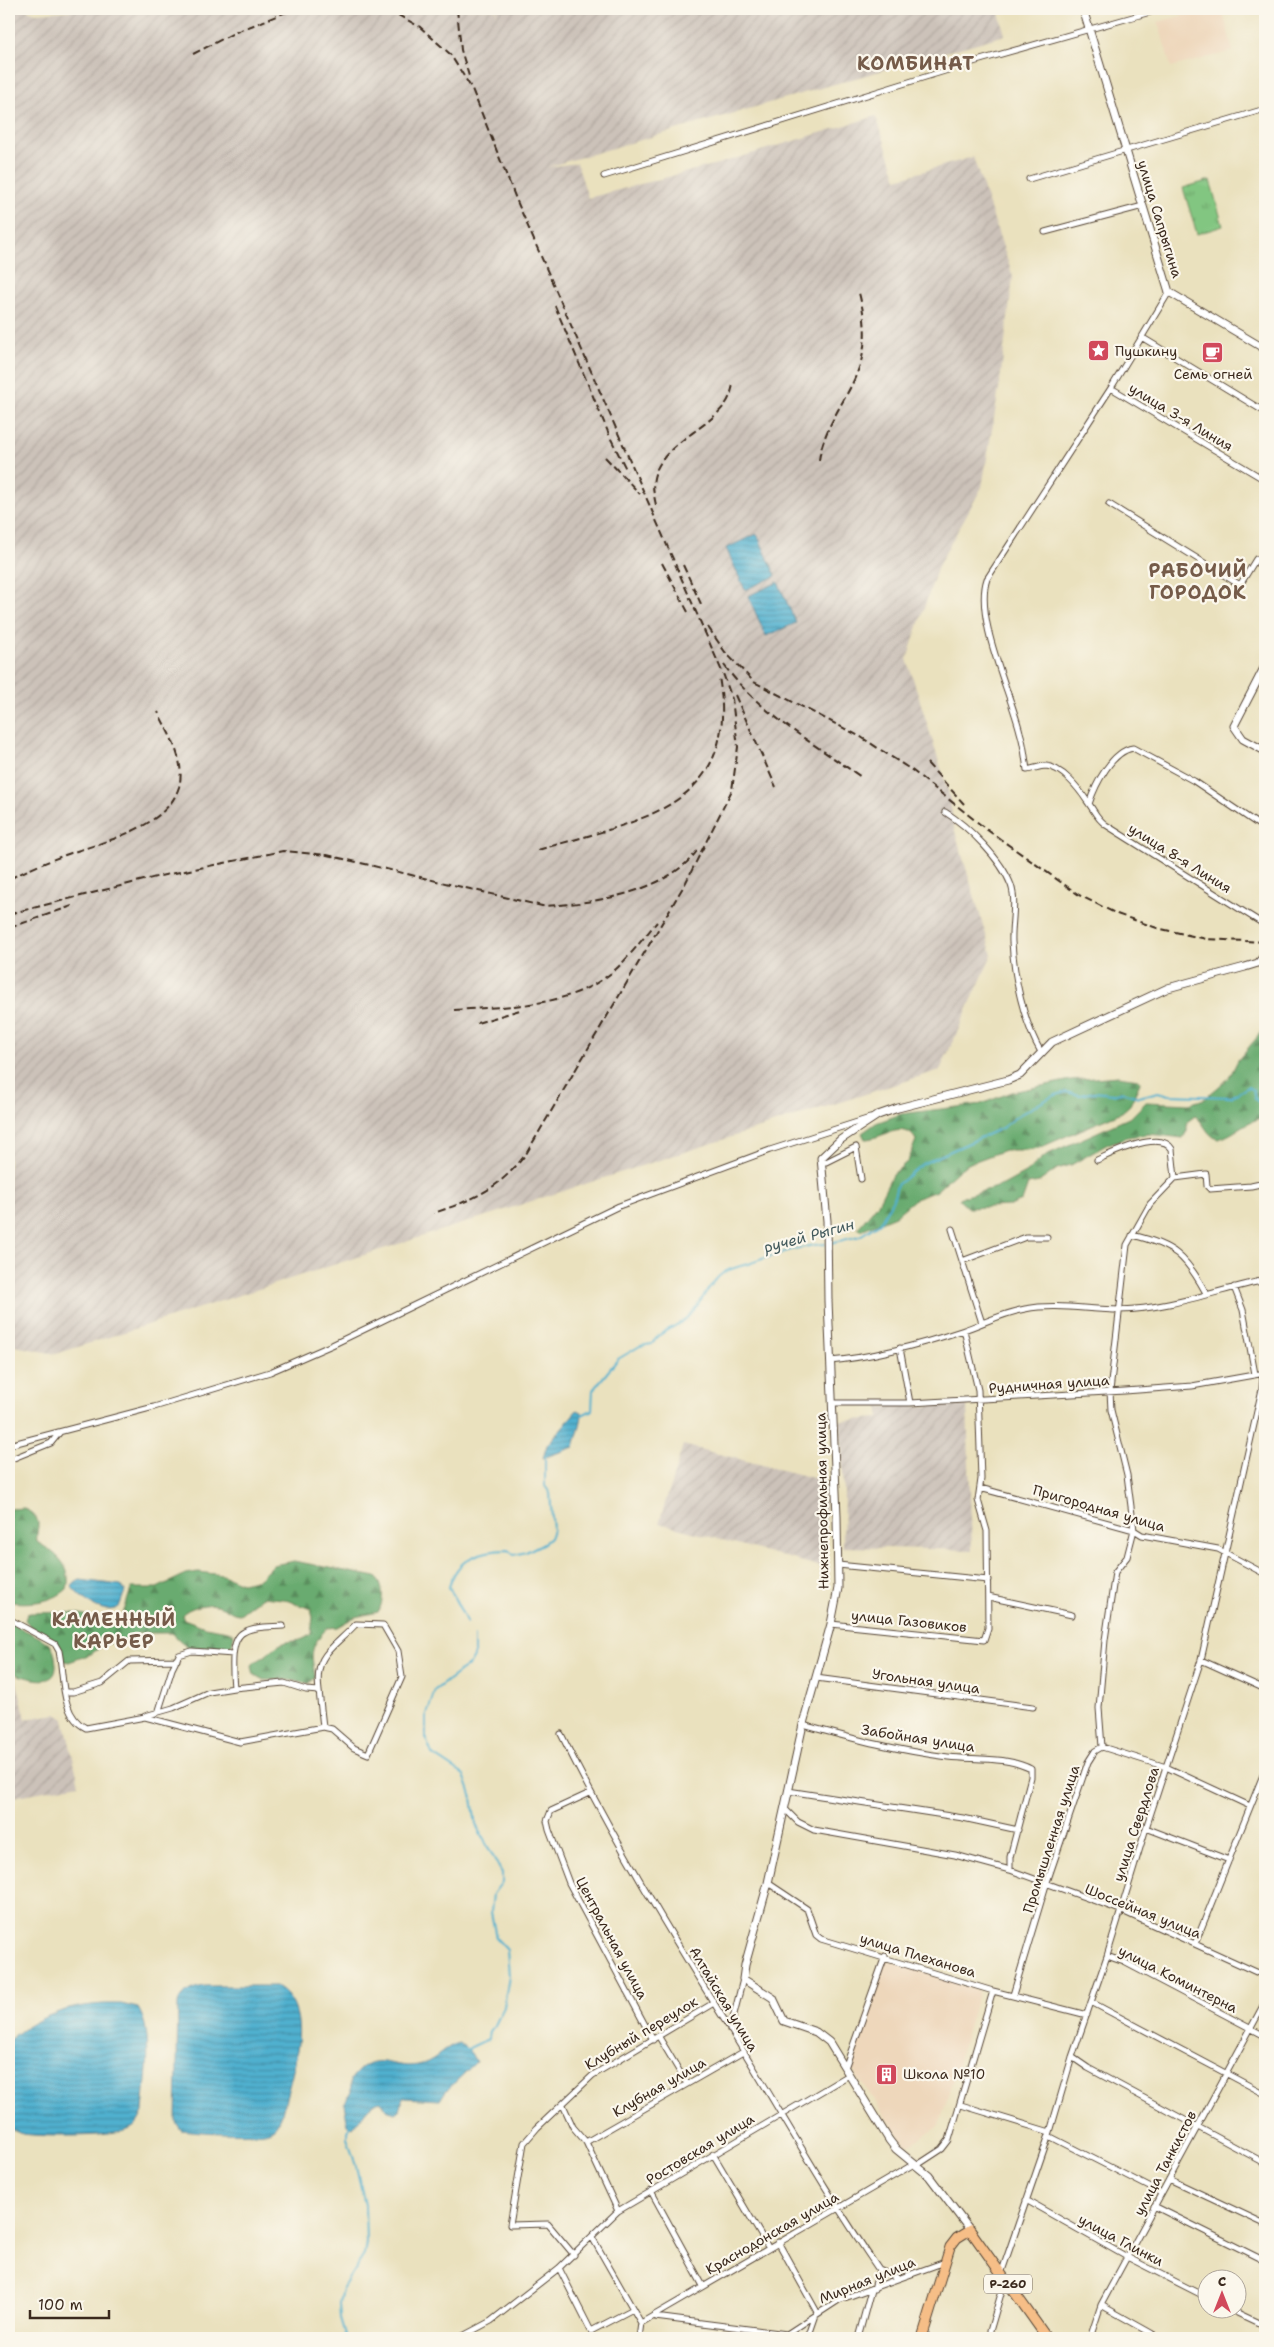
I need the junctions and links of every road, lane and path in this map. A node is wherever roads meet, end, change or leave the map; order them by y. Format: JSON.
{"nodes":[{"id":1,"x":1083,"y":9,"type":"edge"},
{"id":2,"x":1161,"y":9,"type":"edge"},
{"id":3,"x":1090,"y":29,"type":"junction"},
{"id":4,"x":958,"y":66,"type":"tunnel mouth"},
{"id":5,"x":948,"y":70,"type":"tunnel mouth"},
{"id":6,"x":1265,"y":109,"type":"edge"},
{"id":7,"x":1126,"y":150,"type":"junction"},
{"id":8,"x":604,"y":176,"type":"dead end"},
{"id":9,"x":1029,"y":179,"type":"dead end"},
{"id":10,"x":1143,"y":206,"type":"junction"},
{"id":11,"x":1045,"y":232,"type":"dead end"},
{"id":12,"x":1169,"y":292,"type":"junction"},
{"id":13,"x":1143,"y":338,"type":"junction"},
{"id":14,"x":1265,"y":349,"type":"edge"},
{"id":15,"x":1111,"y":388,"type":"junction"},
{"id":16,"x":1265,"y":412,"type":"edge"},
{"id":17,"x":1265,"y":480,"type":"edge"},
{"id":18,"x":1109,"y":504,"type":"dead end"},
{"id":19,"x":1265,"y":564,"type":"edge"},
{"id":20,"x":992,"y":571,"type":"joint"},
{"id":21,"x":1264,"y":671,"type":"edge"},
{"id":22,"x":1265,"y":751,"type":"edge"},
{"id":23,"x":1089,"y":804,"type":"junction"},
{"id":24,"x":945,"y":812,"type":"dead end"},
{"id":25,"x":1265,"y":829,"type":"edge"},
{"id":26,"x":1265,"y":925,"type":"edge"},
{"id":27,"x":1265,"y":955,"type":"edge"},
{"id":28,"x":1041,"y":1052,"type":"junction"},
{"id":29,"x":878,"y":1115,"type":"junction"},
{"id":30,"x":1097,"y":1160,"type":"dead end"},
{"id":31,"x":821,"y":1162,"type":"junction"},
{"id":32,"x":1175,"y":1178,"type":"junction"},
{"id":33,"x":861,"y":1180,"type":"dead end"},
{"id":34,"x":1265,"y":1183,"type":"edge"},
{"id":35,"x":952,"y":1229,"type":"dead end"},
{"id":36,"x":1132,"y":1235,"type":"junction"},
{"id":37,"x":1047,"y":1237,"type":"dead end"},
{"id":38,"x":962,"y":1260,"type":"junction"},
{"id":39,"x":1265,"y":1280,"type":"edge"},
{"id":40,"x":1234,"y":1287,"type":"junction"},
{"id":41,"x":1206,"y":1293,"type":"junction"},
{"id":42,"x":1120,"y":1310,"type":"junction"},
{"id":43,"x":982,"y":1322,"type":"junction"},
{"id":44,"x":964,"y":1330,"type":"junction"},
{"id":45,"x":900,"y":1348,"type":"junction"},
{"id":46,"x":830,"y":1361,"type":"junction"},
{"id":47,"x":1264,"y":1373,"type":"edge"},
{"id":48,"x":1255,"y":1374,"type":"junction"},
{"id":49,"x":1110,"y":1391,"type":"junction"},
{"id":50,"x":978,"y":1400,"type":"junction"},
{"id":51,"x":832,"y":1403,"type":"junction"},
{"id":52,"x":910,"y":1403,"type":"junction"},
{"id":53,"x":60,"y":1432,"type":"junction"},
{"id":54,"x":9,"y":1445,"type":"edge"},
{"id":55,"x":9,"y":1460,"type":"edge"},
{"id":56,"x":980,"y":1488,"type":"junction"},
{"id":57,"x":1134,"y":1530,"type":"junction"},
{"id":58,"x":1224,"y":1552,"type":"junction"},
{"id":59,"x":838,"y":1565,"type":"junction"},
{"id":60,"x":1265,"y":1574,"type":"edge"},
{"id":61,"x":988,"y":1580,"type":"junction"},
{"id":62,"x":988,"y":1597,"type":"junction"},
{"id":63,"x":1072,"y":1615,"type":"dead end"},
{"id":64,"x":9,"y":1619,"type":"edge"},
{"id":65,"x":831,"y":1624,"type":"junction"},
{"id":66,"x":283,"y":1626,"type":"dead end"},
{"id":67,"x":233,"y":1654,"type":"junction"},
{"id":68,"x":177,"y":1660,"type":"junction"},
{"id":69,"x":1201,"y":1660,"type":"junction"},
{"id":70,"x":816,"y":1678,"type":"junction"},
{"id":71,"x":234,"y":1688,"type":"junction"},
{"id":72,"x":1265,"y":1689,"type":"edge"},
{"id":73,"x":319,"y":1691,"type":"junction"},
{"id":74,"x":66,"y":1692,"type":"junction"},
{"id":75,"x":1033,"y":1707,"type":"dead end"},
{"id":76,"x":159,"y":1710,"type":"junction"},
{"id":77,"x":142,"y":1717,"type":"junction"},
{"id":78,"x":803,"y":1725,"type":"junction"},
{"id":79,"x":323,"y":1727,"type":"junction"},
{"id":80,"x":561,"y":1734,"type":"dead end"},
{"id":81,"x":1102,"y":1747,"type":"junction"},
{"id":82,"x":1166,"y":1767,"type":"junction"},
{"id":83,"x":1265,"y":1770,"type":"edge"},
{"id":84,"x":788,"y":1791,"type":"junction"},
{"id":85,"x":590,"y":1793,"type":"junction"},
{"id":86,"x":1250,"y":1806,"type":"junction"},
{"id":87,"x":785,"y":1810,"type":"junction"},
{"id":88,"x":1146,"y":1828,"type":"junction"},
{"id":89,"x":1018,"y":1830,"type":"junction"},
{"id":90,"x":1228,"y":1860,"type":"junction"},
{"id":91,"x":1010,"y":1870,"type":"junction"},
{"id":92,"x":768,"y":1883,"type":"junction"},
{"id":93,"x":1046,"y":1885,"type":"junction"},
{"id":94,"x":1120,"y":1910,"type":"junction"},
{"id":95,"x":1195,"y":1944,"type":"junction"},
{"id":96,"x":885,"y":1956,"type":"junction"},
{"id":97,"x":1107,"y":1956,"type":"junction"},
{"id":98,"x":1265,"y":1976,"type":"edge"},
{"id":99,"x":743,"y":1979,"type":"junction"},
{"id":100,"x":993,"y":1991,"type":"junction"},
{"id":101,"x":1013,"y":1995,"type":"junction"},
{"id":102,"x":1091,"y":2002,"type":"junction"},
{"id":103,"x":1265,"y":2002,"type":"edge"},
{"id":104,"x":712,"y":2004,"type":"junction"},
{"id":105,"x":1087,"y":2015,"type":"junction"},
{"id":106,"x":1251,"y":2029,"type":"junction"},
{"id":107,"x":730,"y":2030,"type":"junction"},
{"id":108,"x":1265,"y":2036,"type":"edge"},
{"id":109,"x":659,"y":2037,"type":"junction"},
{"id":110,"x":653,"y":2040,"type":"junction"},
{"id":111,"x":744,"y":2052,"type":"junction"},
{"id":112,"x":1072,"y":2056,"type":"junction"},
{"id":113,"x":847,"y":2071,"type":"junction"},
{"id":114,"x":1226,"y":2074,"type":"junction"},
{"id":115,"x":687,"y":2084,"type":"junction"},
{"id":116,"x":1265,"y":2094,"type":"edge"},
{"id":117,"x":961,"y":2104,"type":"junction"},
{"id":118,"x":563,"y":2105,"type":"junction"},
{"id":119,"x":781,"y":2115,"type":"junction"},
{"id":120,"x":1198,"y":2127,"type":"junction"},
{"id":121,"x":1049,"y":2134,"type":"junction"},
{"id":122,"x":586,"y":2142,"type":"junction"},
{"id":123,"x":713,"y":2154,"type":"junction"},
{"id":124,"x":1265,"y":2163,"type":"edge"},
{"id":125,"x":915,"y":2165,"type":"junction"},
{"id":126,"x":1170,"y":2179,"type":"junction"},
{"id":127,"x":651,"y":2191,"type":"junction"},
{"id":128,"x":1161,"y":2193,"type":"junction"},
{"id":129,"x":1026,"y":2200,"type":"junction"},
{"id":130,"x":1154,"y":2206,"type":"junction"},
{"id":131,"x":837,"y":2208,"type":"junction"},
{"id":132,"x":618,"y":2211,"type":"junction"},
{"id":133,"x":1265,"y":2224,"type":"edge"},
{"id":134,"x":970,"y":2230,"type":"junction"},
{"id":135,"x":592,"y":2237,"type":"junction"},
{"id":136,"x":778,"y":2242,"type":"junction"},
{"id":137,"x":768,"y":2247,"type":"junction"},
{"id":138,"x":574,"y":2256,"type":"junction"},
{"id":139,"x":1127,"y":2257,"type":"junction"},
{"id":140,"x":1265,"y":2261,"type":"edge"},
{"id":141,"x":945,"y":2262,"type":"junction"},
{"id":142,"x":559,"y":2268,"type":"junction"},
{"id":143,"x":879,"y":2270,"type":"junction"},
{"id":144,"x":1003,"y":2277,"type":"junction"},
{"id":145,"x":899,"y":2278,"type":"junction"},
{"id":146,"x":703,"y":2286,"type":"junction"},
{"id":147,"x":872,"y":2289,"type":"junction"},
{"id":148,"x":1196,"y":2292,"type":"edge"},
{"id":149,"x":1101,"y":2305,"type":"junction"},
{"id":150,"x":633,"y":2309,"type":"junction"},
{"id":151,"x":817,"y":2312,"type":"junction"},
{"id":152,"x":654,"y":2316,"type":"junction"},
{"id":153,"x":1246,"y":2317,"type":"edge"},
{"id":154,"x":641,"y":2322,"type":"junction"},
{"id":155,"x":1265,"y":2326,"type":"edge"},
{"id":156,"x":459,"y":2338,"type":"edge"},
{"id":157,"x":639,"y":2338,"type":"edge"},
{"id":158,"x":808,"y":2338,"type":"edge"},
{"id":159,"x":858,"y":2338,"type":"edge"},
{"id":160,"x":922,"y":2338,"type":"edge"},
{"id":161,"x":988,"y":2338,"type":"edge"},
{"id":162,"x":1047,"y":2338,"type":"edge"},
{"id":163,"x":1090,"y":2338,"type":"edge"},
{"id":164,"x":1160,"y":2338,"type":"edge"}],
"edges":[{"from":1,"to":3,"type":"street","name":"улица Сапрыгина"},
{"from":2,"to":3,"type":"street"},
{"from":3,"to":4,"type":"street"},
{"from":3,"to":7,"type":"street","name":"улица Сапрыгина"},
{"from":5,"to":8,"type":"street"},
{"from":6,"to":7,"type":"street"},
{"from":7,"to":9,"type":"street"},
{"from":7,"to":10,"type":"street","name":"улица Сапрыгина"},
{"from":10,"to":11,"type":"street"},
{"from":10,"to":12,"type":"street","name":"улица Сапрыгина"},
{"from":12,"to":13,"type":"street","name":"улица Сапрыгина"},
{"from":12,"to":14,"type":"street"},
{"from":13,"to":15,"type":"street","name":"улица Сапрыгина"},
{"from":13,"to":16,"type":"street"},
{"from":15,"to":17,"type":"street","name":"улица 3-я Линия"},
{"from":15,"to":20,"type":"street","name":"улица Сапрыгина"},
{"from":18,"to":19,"type":"street"},
{"from":20,"to":23,"type":"street","name":"улица 8-я Линия"},
{"from":21,"to":22,"type":"street"},
{"from":23,"to":25,"type":"street"},
{"from":23,"to":26,"type":"street","name":"улица 8-я Линия"},
{"from":24,"to":28,"type":"street"},
{"from":27,"to":28,"type":"street"},
{"from":28,"to":29,"type":"street"},
{"from":29,"to":31,"type":"street"},
{"from":29,"to":53,"type":"street"},
{"from":30,"to":32,"type":"street"},
{"from":31,"to":33,"type":"street"},
{"from":31,"to":46,"type":"street","name":"Нижнепрофильная улица"},
{"from":32,"to":34,"type":"street"},
{"from":32,"to":36,"type":"street"},
{"from":35,"to":38,"type":"street"},
{"from":36,"to":41,"type":"street"},
{"from":36,"to":42,"type":"street"},
{"from":37,"to":38,"type":"street"},
{"from":38,"to":43,"type":"street"},
{"from":39,"to":40,"type":"street"},
{"from":40,"to":41,"type":"street"},
{"from":40,"to":48,"type":"street"},
{"from":41,"to":42,"type":"street"},
{"from":42,"to":43,"type":"street"},
{"from":42,"to":49,"type":"street"},
{"from":43,"to":44,"type":"street"},
{"from":44,"to":45,"type":"street"},
{"from":44,"to":50,"type":"street"},
{"from":45,"to":46,"type":"street"},
{"from":45,"to":52,"type":"street"},
{"from":46,"to":51,"type":"street","name":"Нижнепрофильная улица"},
{"from":47,"to":48,"type":"street","name":"Рудничная улица"},
{"from":47,"to":58,"type":"street","name":"улица Свердлова"},
{"from":48,"to":49,"type":"street","name":"Рудничная улица"},
{"from":49,"to":50,"type":"street","name":"Рудничная улица"},
{"from":49,"to":57,"type":"street"},
{"from":50,"to":52,"type":"street","name":"Рудничная улица"},
{"from":50,"to":56,"type":"street"},
{"from":51,"to":52,"type":"street","name":"Рудничная улица"},
{"from":51,"to":59,"type":"street","name":"Нижнепрофильная улица"},
{"from":53,"to":54,"type":"street"},
{"from":53,"to":55,"type":"street"},
{"from":56,"to":57,"type":"street","name":"Пригородная улица"},
{"from":56,"to":61,"type":"street"},
{"from":57,"to":58,"type":"street","name":"Пригородная улица"},
{"from":57,"to":81,"type":"street"},
{"from":58,"to":60,"type":"street","name":"Пригородная улица"},
{"from":58,"to":69,"type":"street","name":"улица Свердлова"},
{"from":59,"to":61,"type":"street"},
{"from":59,"to":65,"type":"street","name":"Нижнепрофильная улица"},
{"from":61,"to":62,"type":"street"},
{"from":62,"to":63,"type":"street"},
{"from":62,"to":65,"type":"street","name":"улица Газовиков"},
{"from":64,"to":74,"type":"street"},
{"from":65,"to":70,"type":"street","name":"Нижнепрофильная улица"},
{"from":66,"to":67,"type":"street"},
{"from":67,"to":68,"type":"street"},
{"from":67,"to":71,"type":"street"},
{"from":68,"to":74,"type":"street"},
{"from":68,"to":76,"type":"street"},
{"from":69,"to":72,"type":"street"},
{"from":69,"to":82,"type":"street","name":"улица Свердлова"},
{"from":70,"to":75,"type":"street","name":"Угольная улица"},
{"from":70,"to":78,"type":"street","name":"Нижнепрофильная улица"},
{"from":71,"to":73,"type":"street"},
{"from":71,"to":76,"type":"street"},
{"from":73,"to":79,"type":"street"},
{"from":73,"to":79,"type":"street"},
{"from":74,"to":77,"type":"street"},
{"from":76,"to":77,"type":"street"},
{"from":77,"to":79,"type":"street"},
{"from":78,"to":84,"type":"street","name":"Нижнепрофильная улица"},
{"from":78,"to":89,"type":"street","name":"Забойная улица"},
{"from":80,"to":85,"type":"street","name":"Алтайская улица"},
{"from":81,"to":82,"type":"street"},
{"from":81,"to":93,"type":"street","name":"Промышленная улица"},
{"from":82,"to":86,"type":"street"},
{"from":82,"to":88,"type":"street","name":"улица Свердлова"},
{"from":83,"to":86,"type":"street"},
{"from":84,"to":87,"type":"street","name":"Нижнепрофильная улица"},
{"from":84,"to":89,"type":"street"},
{"from":85,"to":104,"type":"street","name":"Алтайская улица"},
{"from":85,"to":110,"type":"street","name":"Центральная улица"},
{"from":86,"to":90,"type":"street"},
{"from":87,"to":91,"type":"street","name":"Шоссейная улица"},
{"from":87,"to":92,"type":"street","name":"Нижнепрофильная улица"},
{"from":88,"to":90,"type":"street"},
{"from":88,"to":94,"type":"street","name":"улица Свердлова"},
{"from":89,"to":91,"type":"street"},
{"from":90,"to":95,"type":"street"},
{"from":91,"to":93,"type":"street","name":"Шоссейная улица"},
{"from":92,"to":96,"type":"street","name":"улица Плеханова"},
{"from":92,"to":99,"type":"street","name":"Нижнепрофильная улица"},
{"from":93,"to":94,"type":"street","name":"Шоссейная улица"},
{"from":93,"to":101,"type":"street","name":"Промышленная улица"},
{"from":94,"to":95,"type":"street","name":"Шоссейная улица"},
{"from":94,"to":97,"type":"street","name":"улица Свердлова"},
{"from":95,"to":98,"type":"street","name":"Шоссейная улица"},
{"from":96,"to":100,"type":"street","name":"улица Плеханова"},
{"from":96,"to":113,"type":"street"},
{"from":97,"to":102,"type":"street","name":"улица Свердлова"},
{"from":97,"to":106,"type":"street","name":"улица Коминтерна"},
{"from":99,"to":107,"type":"street","name":"Нижнепрофильная улица"},
{"from":99,"to":113,"type":"street"},
{"from":100,"to":101,"type":"street","name":"улица Плеханова"},
{"from":100,"to":117,"type":"street"},
{"from":101,"to":105,"type":"street","name":"улица Плеханова"},
{"from":102,"to":105,"type":"street","name":"улица Свердлова"},
{"from":102,"to":114,"type":"street"},
{"from":103,"to":106,"type":"street","name":"улица Танкистов"},
{"from":104,"to":107,"type":"street","name":"Алтайская улица"},
{"from":104,"to":109,"type":"street","name":"Клубный переулок"},
{"from":105,"to":112,"type":"street","name":"улица Свердлова"},
{"from":106,"to":108,"type":"street","name":"улица Коминтерна"},
{"from":106,"to":114,"type":"street","name":"улица Танкистов"},
{"from":107,"to":111,"type":"street","name":"Алтайская улица"},
{"from":109,"to":110,"type":"street","name":"Клубный переулок"},
{"from":109,"to":115,"type":"street"},
{"from":110,"to":118,"type":"street","name":"Клубный переулок"},
{"from":111,"to":115,"type":"street","name":"Клубная улица"},
{"from":111,"to":119,"type":"street","name":"Алтайская улица"},
{"from":112,"to":120,"type":"street"},
{"from":112,"to":121,"type":"street","name":"улица Свердлова"},
{"from":113,"to":119,"type":"street","name":"Ростовская улица"},
{"from":113,"to":125,"type":"street"},
{"from":114,"to":116,"type":"street"},
{"from":114,"to":120,"type":"street","name":"улица Танкистов"},
{"from":115,"to":122,"type":"street","name":"Клубная улица"},
{"from":117,"to":121,"type":"street"},
{"from":117,"to":125,"type":"street"},
{"from":118,"to":122,"type":"street"},
{"from":118,"to":138,"type":"street"},
{"from":119,"to":123,"type":"street","name":"Ростовская улица"},
{"from":119,"to":131,"type":"street","name":"Алтайская улица"},
{"from":120,"to":124,"type":"street"},
{"from":120,"to":126,"type":"street","name":"улица Танкистов"},
{"from":121,"to":128,"type":"street"},
{"from":121,"to":129,"type":"street","name":"улица Свердлова"},
{"from":122,"to":132,"type":"street"},
{"from":123,"to":127,"type":"street","name":"Ростовская улица"},
{"from":123,"to":137,"type":"street"},
{"from":125,"to":131,"type":"street","name":"Краснодонская улица"},
{"from":125,"to":134,"type":"street"},
{"from":126,"to":128,"type":"street","name":"улица Танкистов"},
{"from":126,"to":133,"type":"street"},
{"from":127,"to":132,"type":"street","name":"Ростовская улица"},
{"from":127,"to":146,"type":"street"},
{"from":128,"to":130,"type":"street","name":"улица Танкистов"},
{"from":129,"to":139,"type":"street","name":"улица Глинки"},
{"from":129,"to":144,"type":"street","name":"улица Свердлова"},
{"from":130,"to":139,"type":"street","name":"улица Танкистов"},
{"from":130,"to":140,"type":"street"},
{"from":131,"to":136,"type":"street","name":"Краснодонская улица"},
{"from":131,"to":143,"type":"street","name":"Алтайская улица"},
{"from":132,"to":135,"type":"street","name":"Ростовская улица"},
{"from":134,"to":141,"type":"highway"},
{"from":134,"to":144,"type":"highway","number":"Р-260"},
{"from":135,"to":138,"type":"street","name":"Ростовская улица"},
{"from":135,"to":150,"type":"street"},
{"from":136,"to":137,"type":"street","name":"Краснодонская улица"},
{"from":136,"to":151,"type":"street"},
{"from":137,"to":146,"type":"street","name":"Краснодонская улица"},
{"from":138,"to":142,"type":"street","name":"Ростовская улица"},
{"from":139,"to":148,"type":"street","name":"улица Глинки"},
{"from":139,"to":149,"type":"street","name":"улица Танкистов"},
{"from":141,"to":145,"type":"street","name":"Мирная улица"},
{"from":141,"to":160,"type":"highway"},
{"from":142,"to":150,"type":"street"},
{"from":142,"to":156,"type":"street","name":"Ростовская улица"},
{"from":143,"to":145,"type":"street"},
{"from":143,"to":147,"type":"street"},
{"from":144,"to":161,"type":"street","name":"улица Свердлова"},
{"from":144,"to":162,"type":"highway","number":"Р-260"},
{"from":145,"to":147,"type":"street","name":"Мирная улица"},
{"from":146,"to":152,"type":"street","name":"Краснодонская улица"},
{"from":147,"to":151,"type":"street","name":"Мирная улица"},
{"from":147,"to":159,"type":"street"},
{"from":149,"to":163,"type":"street","name":"улица Танкистов"},
{"from":149,"to":164,"type":"street"},
{"from":150,"to":154,"type":"street"},
{"from":151,"to":152,"type":"street","name":"Мирная улица"},
{"from":151,"to":158,"type":"street"},
{"from":152,"to":154,"type":"street","name":"Краснодонская улица"},
{"from":153,"to":155,"type":"street"},
{"from":154,"to":157,"type":"street"}]}
